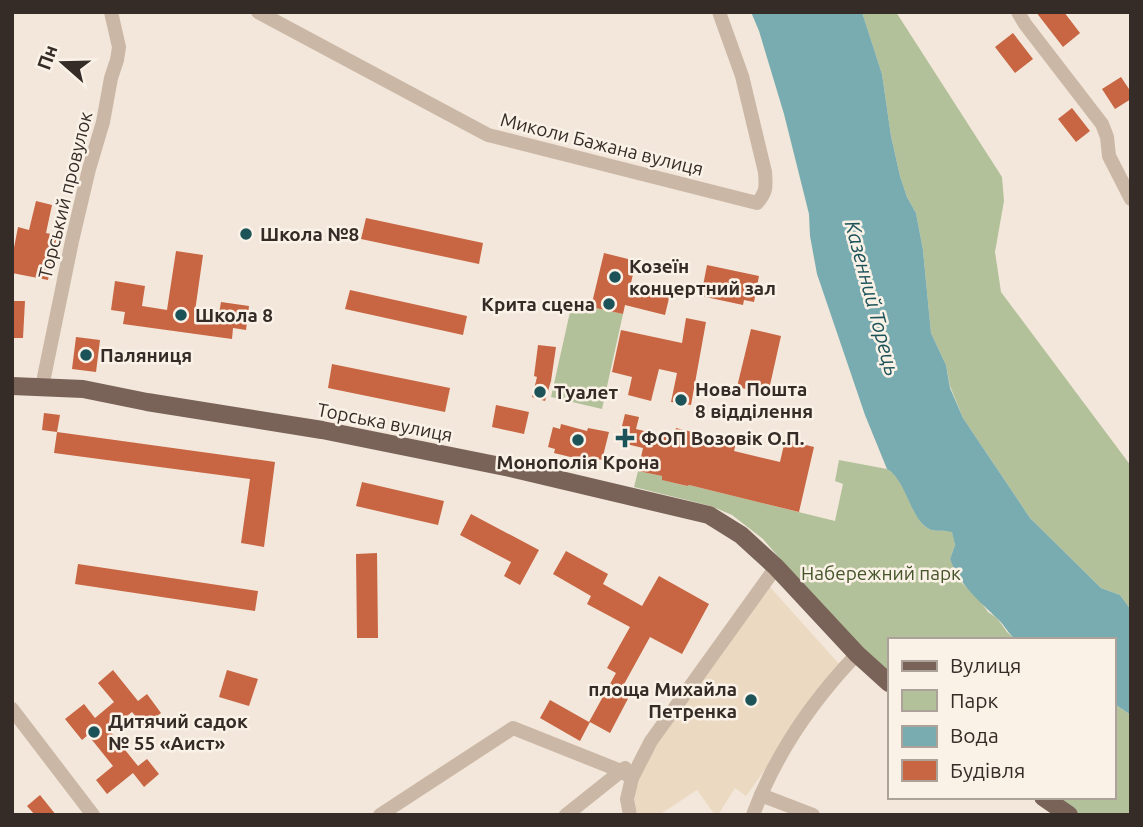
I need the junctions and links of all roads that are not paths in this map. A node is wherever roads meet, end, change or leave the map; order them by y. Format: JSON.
{"nodes":[{"id":1,"x":111,"y":12,"type":"edge"},
{"id":2,"x":258,"y":12,"type":"edge"},
{"id":3,"x":719,"y":12,"type":"edge"},
{"id":4,"x":1018,"y":12,"type":"edge"},
{"id":5,"x":1131,"y":199,"type":"edge"},
{"id":6,"x":12,"y":386,"type":"edge"},
{"id":7,"x":41,"y":387,"type":"junction"},
{"id":8,"x":776,"y":567,"type":"junction"},
{"id":9,"x":857,"y":654,"type":"junction"},
{"id":10,"x":888,"y":682,"type":"edge"},
{"id":11,"x":12,"y":709,"type":"edge"},
{"id":12,"x":627,"y":775,"type":"junction"},
{"id":13,"x":761,"y":795,"type":"junction"},
{"id":14,"x":1047,"y":799,"type":"edge"},
{"id":15,"x":93,"y":815,"type":"edge"},
{"id":16,"x":380,"y":815,"type":"edge"},
{"id":17,"x":566,"y":815,"type":"edge"},
{"id":18,"x":630,"y":815,"type":"edge"},
{"id":19,"x":753,"y":815,"type":"edge"},
{"id":20,"x":813,"y":815,"type":"edge"},
{"id":21,"x":1069,"y":815,"type":"edge"}],
"edges":[{"from":1,"to":7,"type":"street","name":"Торський провулок"},
{"from":2,"to":3,"type":"street","name":"Миколи Бажана вулиця"},
{"from":4,"to":5,"type":"street"},
{"from":6,"to":7,"type":"main road","name":"Торська вулиця"},
{"from":7,"to":8,"type":"main road","name":"Торська вулиця"},
{"from":8,"to":9,"type":"main road","name":"Торська вулиця"},
{"from":8,"to":12,"type":"street"},
{"from":9,"to":10,"type":"main road","name":"Торська вулиця"},
{"from":9,"to":13,"type":"street"},
{"from":11,"to":15,"type":"street"},
{"from":12,"to":16,"type":"street"},
{"from":12,"to":17,"type":"street"},
{"from":12,"to":18,"type":"street"},
{"from":13,"to":19,"type":"street"},
{"from":13,"to":20,"type":"street"},
{"from":14,"to":21,"type":"main road"}]}
